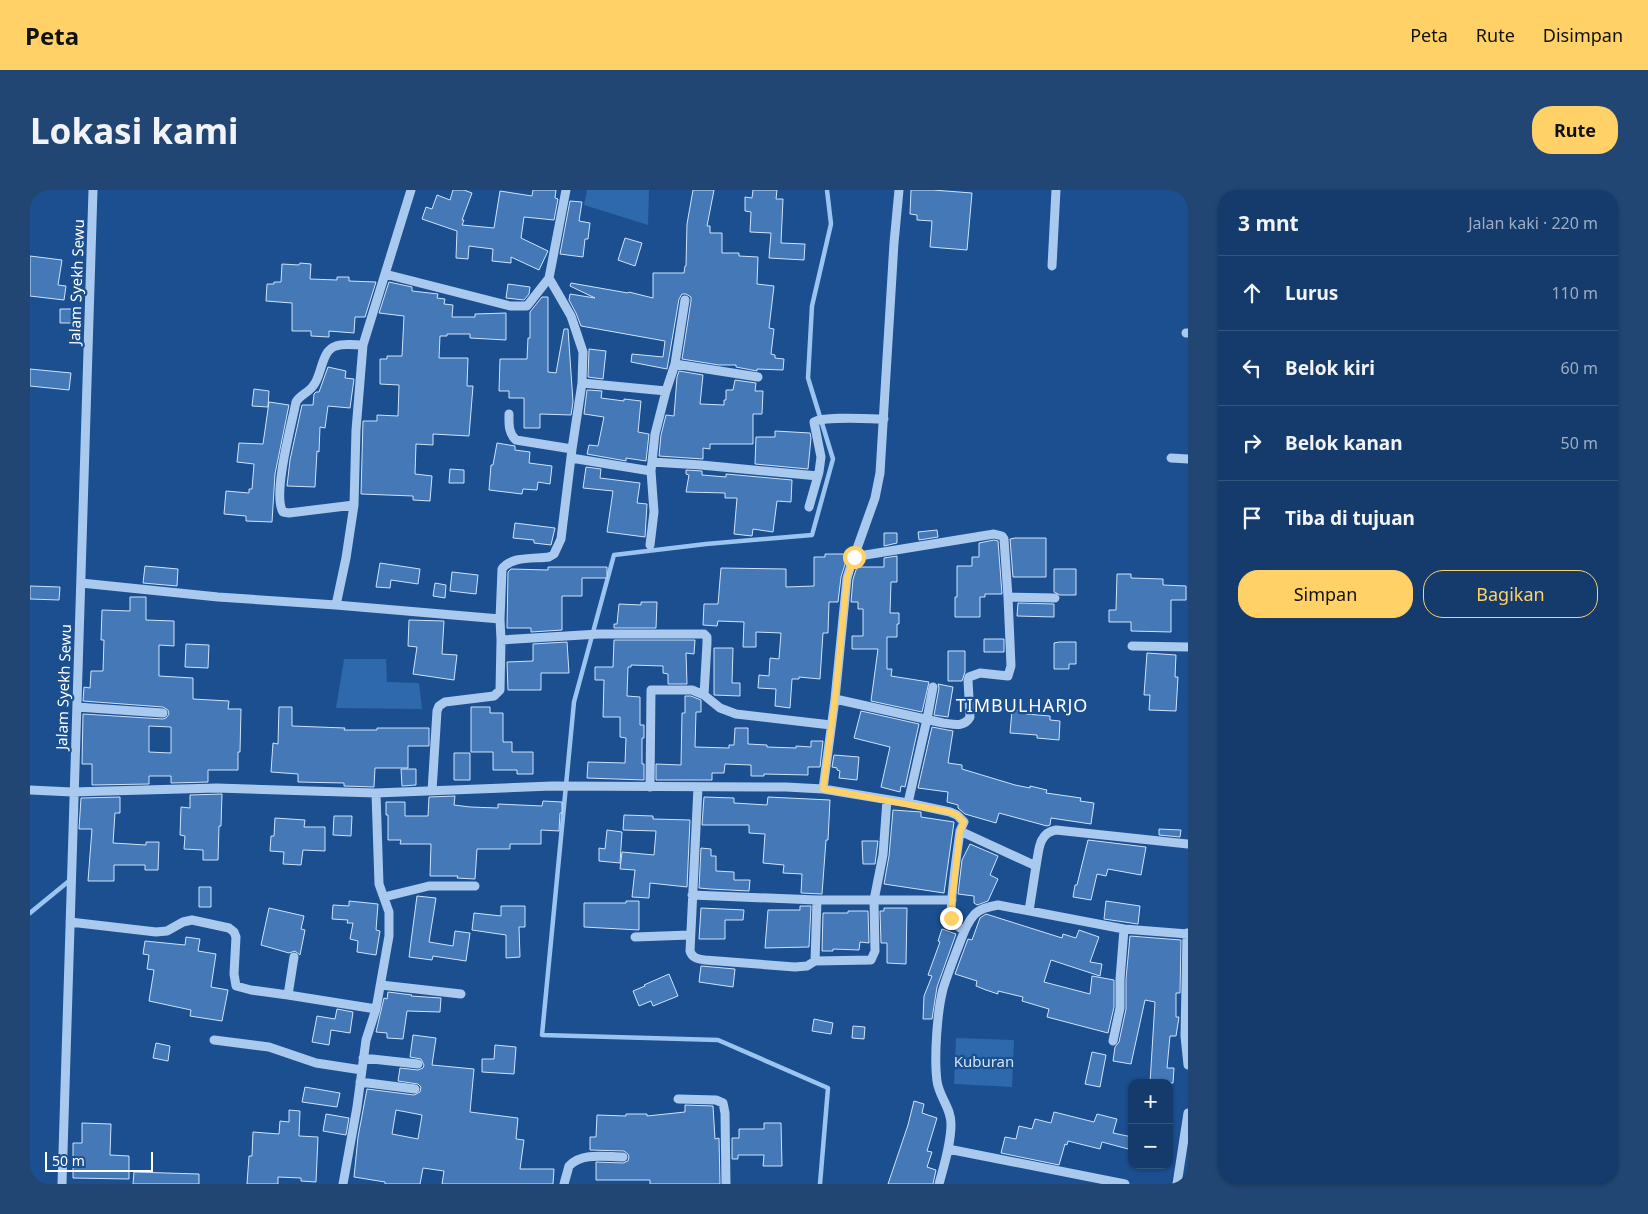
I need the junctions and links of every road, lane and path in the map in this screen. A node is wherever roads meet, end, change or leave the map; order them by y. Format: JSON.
{"nodes":[{"id":1,"x":93,"y":190,"type":"edge"},
{"id":2,"x":411,"y":190,"type":"edge"},
{"id":3,"x":566,"y":190,"type":"edge"},
{"id":4,"x":899,"y":190,"type":"edge"},
{"id":5,"x":1056,"y":190,"type":"edge"},
{"id":6,"x":1052,"y":266,"type":"dead end"},
{"id":7,"x":385,"y":274,"type":"junction"},
{"id":8,"x":549,"y":278,"type":"junction"},
{"id":9,"x":686,"y":300,"type":"dead end"},
{"id":10,"x":364,"y":345,"type":"junction"},
{"id":11,"x":675,"y":364,"type":"junction"},
{"id":12,"x":758,"y":377,"type":"dead end"},
{"id":13,"x":582,"y":382,"type":"junction"},
{"id":14,"x":666,"y":391,"type":"junction"},
{"id":15,"x":509,"y":414,"type":"dead end"},
{"id":16,"x":884,"y":419,"type":"junction"},
{"id":17,"x":571,"y":454,"type":"junction"},
{"id":18,"x":1171,"y":458,"type":"dead end"},
{"id":19,"x":1188,"y":459,"type":"edge"},
{"id":20,"x":652,"y":467,"type":"junction"},
{"id":21,"x":818,"y":476,"type":"junction"},
{"id":22,"x":354,"y":505,"type":"junction"},
{"id":23,"x":809,"y":507,"type":"dead end"},
{"id":24,"x":650,"y":545,"type":"dead end"},
{"id":25,"x":854,"y":557,"type":"junction"},
{"id":26,"x":81,"y":582,"type":"junction"},
{"id":27,"x":1008,"y":597,"type":"junction"},
{"id":28,"x":1055,"y":598,"type":"dead end"},
{"id":29,"x":336,"y":605,"type":"junction"},
{"id":30,"x":500,"y":619,"type":"junction"},
{"id":31,"x":501,"y":640,"type":"junction"},
{"id":32,"x":1132,"y":646,"type":"dead end"},
{"id":33,"x":1188,"y":647,"type":"edge"},
{"id":34,"x":933,"y":687,"type":"dead end"},
{"id":35,"x":704,"y":696,"type":"junction"},
{"id":36,"x":835,"y":699,"type":"junction"},
{"id":37,"x":77,"y":707,"type":"junction"},
{"id":38,"x":163,"y":713,"type":"dead end"},
{"id":39,"x":928,"y":719,"type":"junction"},
{"id":40,"x":831,"y":725,"type":"junction"},
{"id":41,"x":650,"y":787,"type":"junction"},
{"id":42,"x":698,"y":787,"type":"junction"},
{"id":43,"x":823,"y":789,"type":"junction"},
{"id":44,"x":30,"y":790,"type":"edge"},
{"id":45,"x":432,"y":791,"type":"junction"},
{"id":46,"x":70,"y":792,"type":"junction"},
{"id":47,"x":376,"y":794,"type":"junction"},
{"id":48,"x":887,"y":800,"type":"junction"},
{"id":49,"x":908,"y":803,"type":"junction"},
{"id":50,"x":960,"y":831,"type":"junction"},
{"id":51,"x":1188,"y":844,"type":"edge"},
{"id":52,"x":1036,"y":866,"type":"junction"},
{"id":53,"x":475,"y":886,"type":"dead end"},
{"id":54,"x":692,"y":896,"type":"junction"},
{"id":55,"x":384,"y":897,"type":"junction"},
{"id":56,"x":817,"y":900,"type":"junction"},
{"id":57,"x":874,"y":900,"type":"junction"},
{"id":58,"x":952,"y":900,"type":"junction"},
{"id":59,"x":1029,"y":911,"type":"junction"},
{"id":60,"x":70,"y":922,"type":"junction"},
{"id":61,"x":1124,"y":929,"type":"junction"},
{"id":62,"x":964,"y":930,"type":"junction"},
{"id":63,"x":1187,"y":934,"type":"edge"},
{"id":64,"x":690,"y":935,"type":"junction"},
{"id":65,"x":635,"y":937,"type":"dead end"},
{"id":66,"x":294,"y":957,"type":"dead end"},
{"id":67,"x":815,"y":961,"type":"junction"},
{"id":68,"x":381,"y":985,"type":"junction"},
{"id":69,"x":461,"y":994,"type":"dead end"},
{"id":70,"x":288,"y":995,"type":"junction"},
{"id":71,"x":376,"y":1009,"type":"junction"},
{"id":72,"x":214,"y":1040,"type":"dead end"},
{"id":73,"x":1112,"y":1041,"type":"dead end"},
{"id":74,"x":364,"y":1058,"type":"junction"},
{"id":75,"x":418,"y":1064,"type":"dead end"},
{"id":76,"x":1188,"y":1064,"type":"edge"},
{"id":77,"x":362,"y":1070,"type":"junction"},
{"id":78,"x":360,"y":1082,"type":"junction"},
{"id":79,"x":415,"y":1089,"type":"dead end"},
{"id":80,"x":678,"y":1099,"type":"dead end"},
{"id":81,"x":1188,"y":1113,"type":"edge"},
{"id":82,"x":948,"y":1149,"type":"junction"},
{"id":83,"x":624,"y":1156,"type":"dead end"},
{"id":84,"x":62,"y":1184,"type":"edge"},
{"id":85,"x":342,"y":1184,"type":"edge"},
{"id":86,"x":564,"y":1184,"type":"edge"},
{"id":87,"x":726,"y":1184,"type":"edge"},
{"id":88,"x":939,"y":1184,"type":"edge"},
{"id":89,"x":1125,"y":1184,"type":"edge"},
{"id":90,"x":1178,"y":1184,"type":"edge"}],
"edges":[{"from":1,"to":26,"type":"street","name":"Jalam Syekh Sewu"},
{"from":2,"to":7,"type":"street"},
{"from":3,"to":8,"type":"street"},
{"from":4,"to":16,"type":"street"},
{"from":5,"to":6,"type":"street"},
{"from":7,"to":8,"type":"street"},
{"from":7,"to":10,"type":"street"},
{"from":8,"to":13,"type":"street"},
{"from":9,"to":11,"type":"street"},
{"from":10,"to":22,"type":"street"},
{"from":10,"to":22,"type":"street"},
{"from":11,"to":12,"type":"street"},
{"from":11,"to":14,"type":"street"},
{"from":13,"to":14,"type":"street"},
{"from":13,"to":17,"type":"street"},
{"from":14,"to":20,"type":"street"},
{"from":15,"to":17,"type":"street"},
{"from":16,"to":21,"type":"street"},
{"from":16,"to":25,"type":"street"},
{"from":17,"to":20,"type":"street"},
{"from":17,"to":30,"type":"street"},
{"from":18,"to":19,"type":"street"},
{"from":20,"to":21,"type":"street"},
{"from":20,"to":24,"type":"street"},
{"from":21,"to":23,"type":"street"},
{"from":22,"to":29,"type":"street"},
{"from":25,"to":27,"type":"street"},
{"from":25,"to":36,"type":"street"},
{"from":26,"to":29,"type":"street"},
{"from":26,"to":37,"type":"street","name":"Jalam Syekh Sewu"},
{"from":27,"to":28,"type":"street"},
{"from":27,"to":39,"type":"street"},
{"from":29,"to":30,"type":"street"},
{"from":30,"to":31,"type":"street"},
{"from":31,"to":35,"type":"street"},
{"from":31,"to":45,"type":"street"},
{"from":32,"to":33,"type":"street"},
{"from":34,"to":39,"type":"street"},
{"from":35,"to":40,"type":"street"},
{"from":35,"to":41,"type":"street"},
{"from":36,"to":39,"type":"street"},
{"from":36,"to":40,"type":"street"},
{"from":37,"to":38,"type":"street"},
{"from":37,"to":46,"type":"street","name":"Jalam Syekh Sewu"},
{"from":39,"to":49,"type":"street"},
{"from":40,"to":43,"type":"street"},
{"from":41,"to":42,"type":"street"},
{"from":41,"to":45,"type":"street"},
{"from":42,"to":43,"type":"street"},
{"from":42,"to":54,"type":"street"},
{"from":43,"to":48,"type":"street"},
{"from":44,"to":46,"type":"street"},
{"from":45,"to":47,"type":"street"},
{"from":46,"to":47,"type":"street"},
{"from":46,"to":60,"type":"street","name":"Jalam Syekh Sewu"},
{"from":47,"to":55,"type":"street"},
{"from":48,"to":49,"type":"street"},
{"from":48,"to":57,"type":"street"},
{"from":49,"to":50,"type":"street"},
{"from":50,"to":52,"type":"street"},
{"from":50,"to":58,"type":"street"},
{"from":51,"to":52,"type":"street"},
{"from":52,"to":59,"type":"street"},
{"from":53,"to":55,"type":"street"},
{"from":54,"to":56,"type":"street"},
{"from":54,"to":64,"type":"street"},
{"from":55,"to":68,"type":"street"},
{"from":56,"to":57,"type":"street"},
{"from":56,"to":67,"type":"street"},
{"from":57,"to":58,"type":"street"},
{"from":57,"to":67,"type":"street"},
{"from":58,"to":62,"type":"street"},
{"from":59,"to":61,"type":"street"},
{"from":59,"to":62,"type":"street"},
{"from":60,"to":70,"type":"street"},
{"from":60,"to":84,"type":"street","name":"Jalam Syekh Sewu"},
{"from":61,"to":63,"type":"street"},
{"from":61,"to":73,"type":"street"},
{"from":62,"to":82,"type":"street"},
{"from":63,"to":76,"type":"street"},
{"from":64,"to":65,"type":"street"},
{"from":64,"to":67,"type":"street"},
{"from":66,"to":70,"type":"street"},
{"from":68,"to":69,"type":"street"},
{"from":68,"to":71,"type":"street"},
{"from":70,"to":71,"type":"street"},
{"from":71,"to":74,"type":"street"},
{"from":72,"to":77,"type":"street"},
{"from":74,"to":75,"type":"street"},
{"from":74,"to":77,"type":"street"},
{"from":77,"to":78,"type":"street"},
{"from":78,"to":79,"type":"street"},
{"from":78,"to":85,"type":"street"},
{"from":80,"to":87,"type":"street"},
{"from":81,"to":90,"type":"street"},
{"from":82,"to":88,"type":"street"},
{"from":82,"to":89,"type":"street"},
{"from":83,"to":86,"type":"street"}]}
